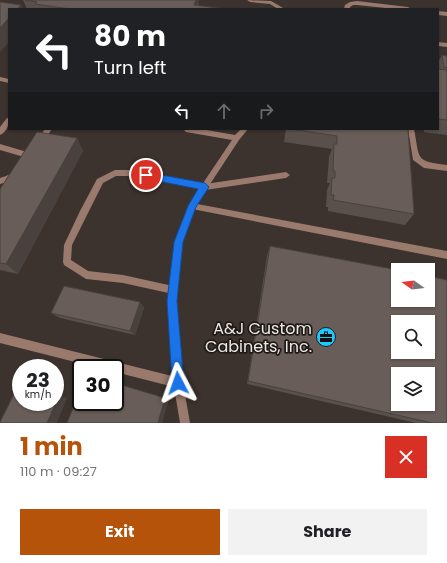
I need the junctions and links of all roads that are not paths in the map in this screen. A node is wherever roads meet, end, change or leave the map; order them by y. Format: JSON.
{"nodes":[{"id":1,"x":250,"y":0,"type":"edge"},
{"id":2,"x":280,"y":8,"type":"edge"},
{"id":3,"x":347,"y":8,"type":"edge"},
{"id":4,"x":401,"y":8,"type":"edge"},
{"id":5,"x":8,"y":121,"type":"edge"},
{"id":6,"x":48,"y":130,"type":"edge"},
{"id":7,"x":192,"y":130,"type":"edge"},
{"id":8,"x":244,"y":130,"type":"edge"},
{"id":9,"x":411,"y":130,"type":"edge"},
{"id":10,"x":0,"y":132,"type":"edge"},
{"id":11,"x":236,"y":138,"type":"junction"},
{"id":12,"x":0,"y":147,"type":"edge"},
{"id":13,"x":27,"y":161,"type":"junction"},
{"id":14,"x":447,"y":168,"type":"edge"},
{"id":15,"x":286,"y":174,"type":"dead end"},
{"id":16,"x":0,"y":181,"type":"edge"},
{"id":17,"x":205,"y":187,"type":"junction"},
{"id":18,"x":192,"y":206,"type":"junction"},
{"id":19,"x":447,"y":255,"type":"edge"},
{"id":20,"x":173,"y":290,"type":"junction"},
{"id":21,"x":0,"y":338,"type":"edge"},
{"id":22,"x":178,"y":383,"type":"junction"},
{"id":23,"x":185,"y":423,"type":"edge"}],
"edges":[{"from":1,"to":2,"type":"street"},
{"from":3,"to":4,"type":"street"},
{"from":5,"to":10,"type":"street"},
{"from":6,"to":13,"type":"street"},
{"from":7,"to":11,"type":"street"},
{"from":8,"to":11,"type":"street"},
{"from":9,"to":14,"type":"street"},
{"from":11,"to":17,"type":"street"},
{"from":12,"to":13,"type":"street"},
{"from":13,"to":16,"type":"street"},
{"from":15,"to":17,"type":"street"},
{"from":17,"to":18,"type":"street"},
{"from":17,"to":20,"type":"street"},
{"from":18,"to":19,"type":"street"},
{"from":18,"to":20,"type":"street"},
{"from":20,"to":22,"type":"street"},
{"from":21,"to":22,"type":"street"},
{"from":22,"to":23,"type":"street"}]}
